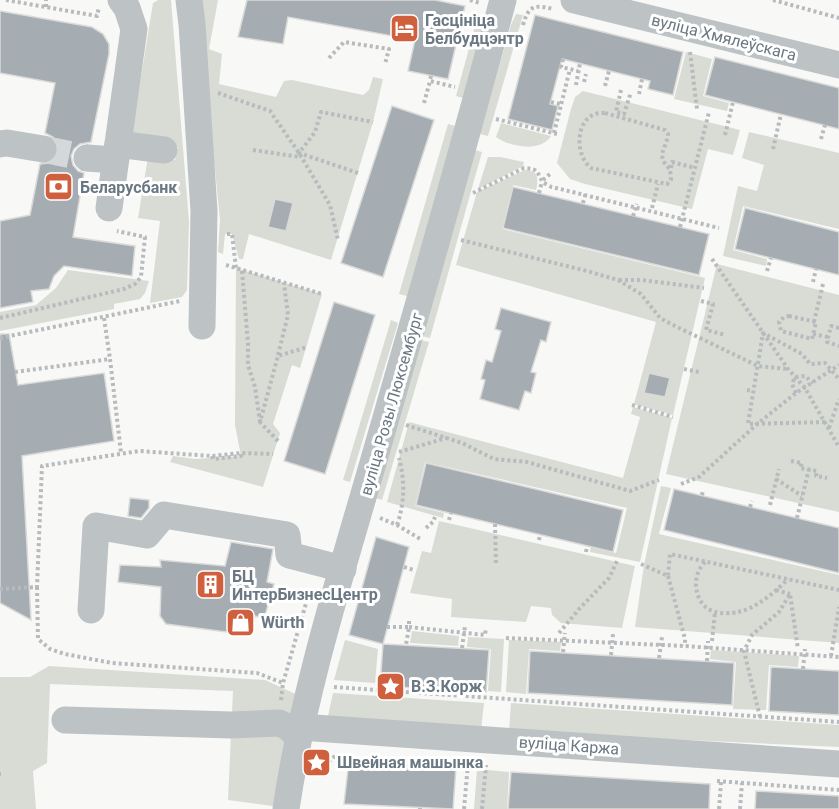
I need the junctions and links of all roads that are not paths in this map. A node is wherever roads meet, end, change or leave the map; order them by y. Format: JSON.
{"nodes":[{"id":1,"x":121,"y":0,"type":"edge"},
{"id":2,"x":189,"y":0,"type":"edge"},
{"id":3,"x":574,"y":0,"type":"edge"},
{"id":4,"x":492,"y":1,"type":"edge"},
{"id":5,"x":839,"y":65,"type":"edge"},
{"id":6,"x":2,"y":141,"type":"edge"},
{"id":7,"x":42,"y":149,"type":"tunnel mouth"},
{"id":8,"x":164,"y":150,"type":"dead end"},
{"id":9,"x":116,"y":152,"type":"junction"},
{"id":10,"x":87,"y":158,"type":"tunnel mouth"},
{"id":11,"x":109,"y":208,"type":"road end"},
{"id":12,"x":202,"y":326,"type":"dead end"},
{"id":13,"x":343,"y":569,"type":"junction"},
{"id":14,"x":91,"y":610,"type":"dead end"},
{"id":15,"x":65,"y":720,"type":"dead end"},
{"id":16,"x":299,"y":732,"type":"junction"},
{"id":17,"x":839,"y":764,"type":"edge"},
{"id":18,"x":286,"y":809,"type":"edge"}],
"edges":[{"from":1,"to":9,"type":"street"},
{"from":2,"to":12,"type":"street"},
{"from":3,"to":5,"type":"street","name":"вуліца Хмялеўскага"},
{"from":4,"to":13,"type":"street","name":"вуліца Розы Люксембург"},
{"from":6,"to":7,"type":"street"},
{"from":8,"to":9,"type":"street"},
{"from":9,"to":10,"type":"street"},
{"from":9,"to":11,"type":"street"},
{"from":13,"to":14,"type":"street"},
{"from":13,"to":16,"type":"street","name":"вуліца Розы Люксембург"},
{"from":15,"to":16,"type":"street"},
{"from":16,"to":17,"type":"street","name":"вуліца Каржа"},
{"from":16,"to":18,"type":"street","name":"вуліца Розы Люксембург"}]}
